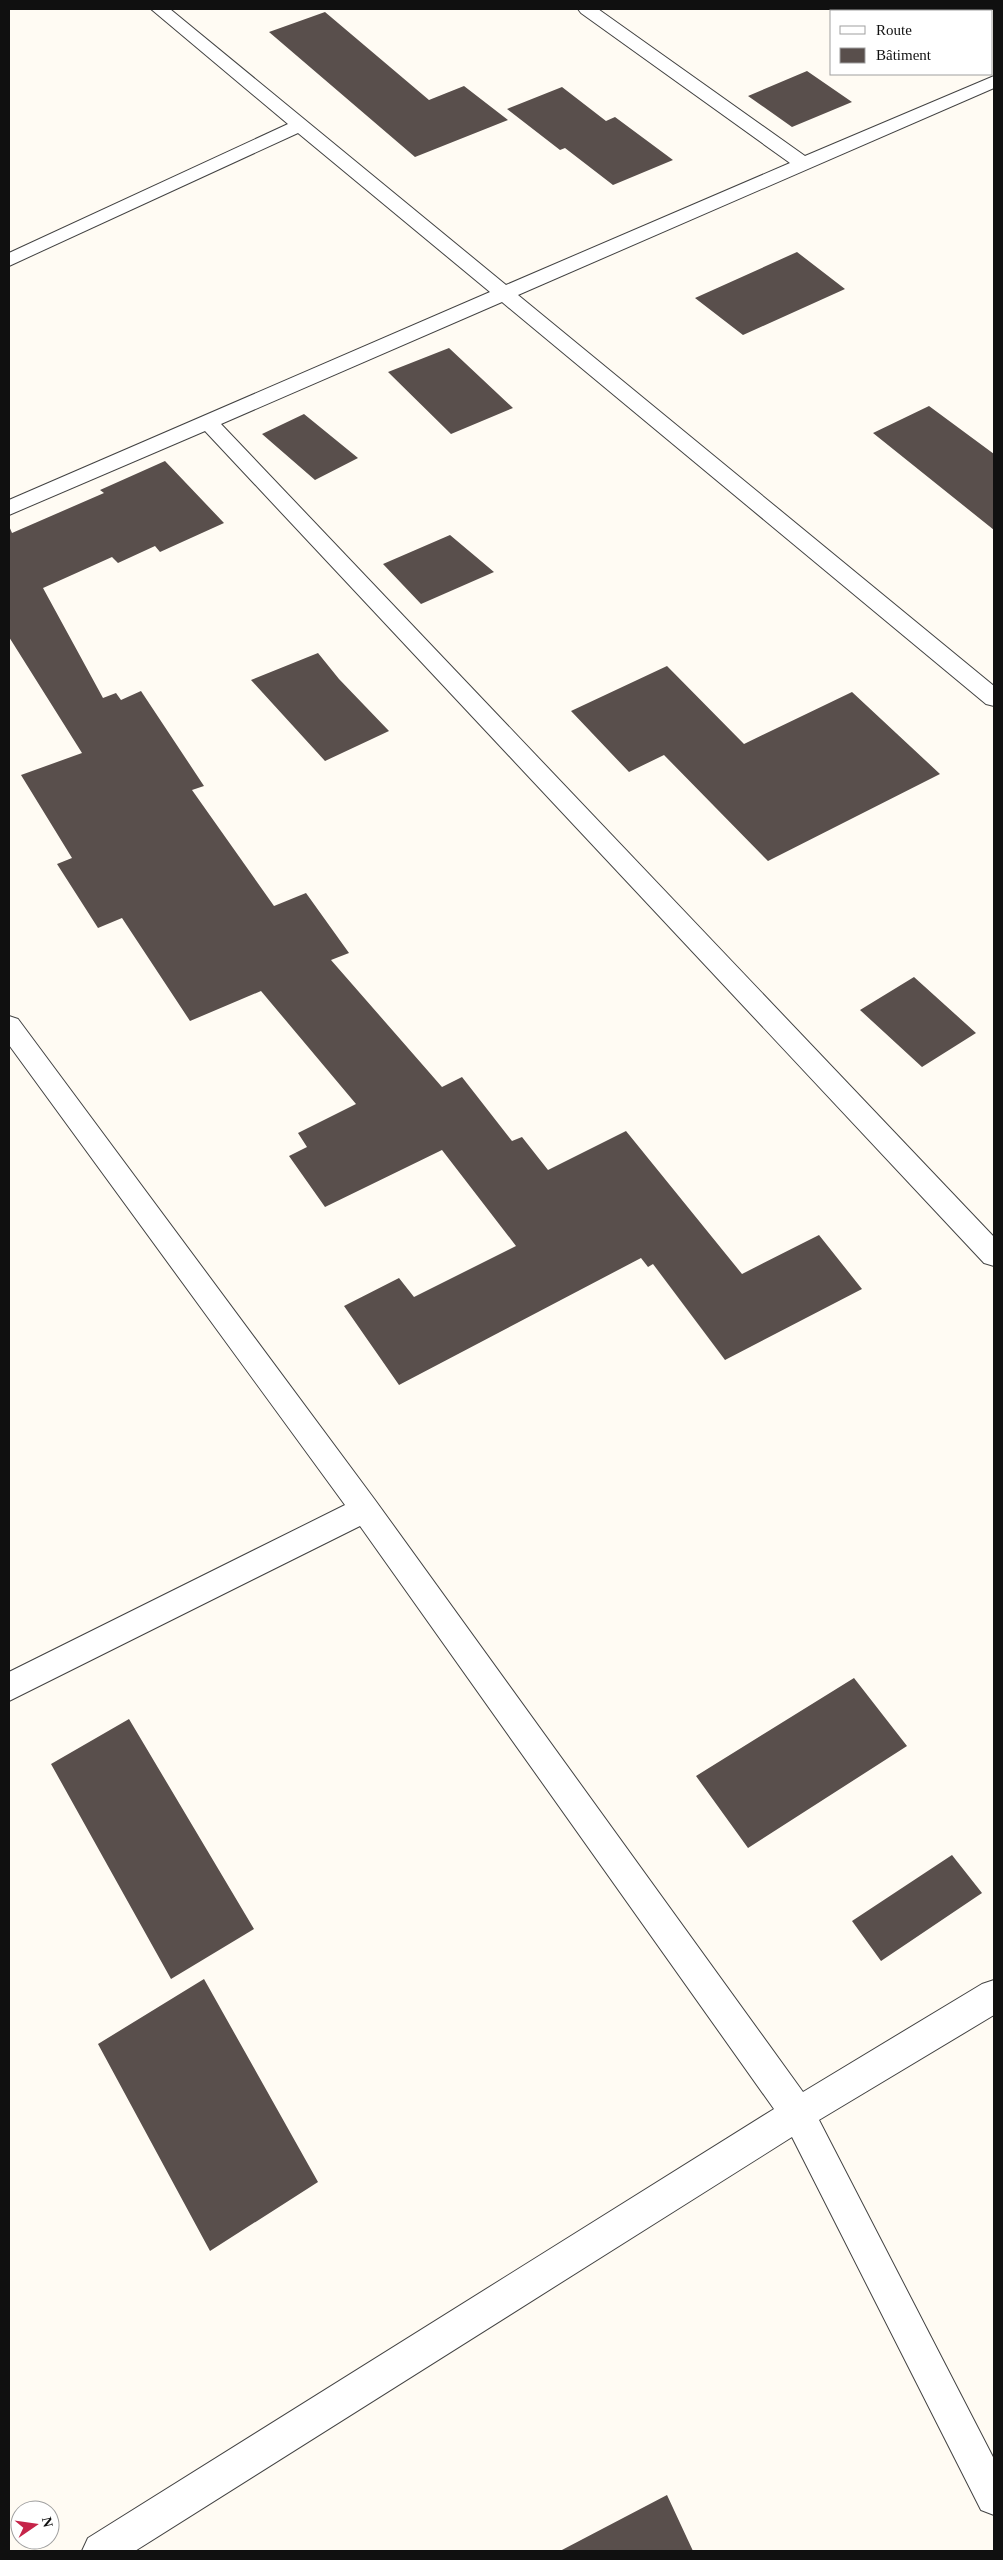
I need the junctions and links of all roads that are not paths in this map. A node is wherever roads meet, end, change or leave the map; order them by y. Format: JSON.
{"nodes":[{"id":1,"x":160,"y":9,"type":"edge"},
{"id":2,"x":587,"y":9,"type":"edge"},
{"id":3,"x":994,"y":81,"type":"edge"},
{"id":4,"x":300,"y":125,"type":"junction"},
{"id":5,"x":804,"y":164,"type":"junction"},
{"id":6,"x":9,"y":260,"type":"edge"},
{"id":7,"x":506,"y":294,"type":"junction"},
{"id":8,"x":209,"y":423,"type":"junction"},
{"id":9,"x":9,"y":508,"type":"edge"},
{"id":10,"x":994,"y":698,"type":"edge"},
{"id":11,"x":9,"y":1026,"type":"edge"},
{"id":12,"x":994,"y":1255,"type":"edge"},
{"id":13,"x":365,"y":1509,"type":"junction"},
{"id":14,"x":9,"y":1687,"type":"edge"},
{"id":15,"x":994,"y":1996,"type":"edge"},
{"id":16,"x":798,"y":2114,"type":"junction"},
{"id":17,"x":994,"y":2497,"type":"edge"},
{"id":18,"x":101,"y":2551,"type":"edge"}],
"edges":[{"from":1,"to":4,"type":"street"},
{"from":2,"to":5,"type":"street"},
{"from":3,"to":5,"type":"street"},
{"from":4,"to":6,"type":"street"},
{"from":4,"to":7,"type":"street"},
{"from":5,"to":7,"type":"street"},
{"from":7,"to":8,"type":"street"},
{"from":7,"to":10,"type":"street"},
{"from":8,"to":9,"type":"street"},
{"from":8,"to":12,"type":"street"},
{"from":11,"to":13,"type":"street"},
{"from":13,"to":14,"type":"street"},
{"from":13,"to":16,"type":"street"},
{"from":15,"to":16,"type":"street"},
{"from":16,"to":17,"type":"street"},
{"from":16,"to":18,"type":"street"}]}
